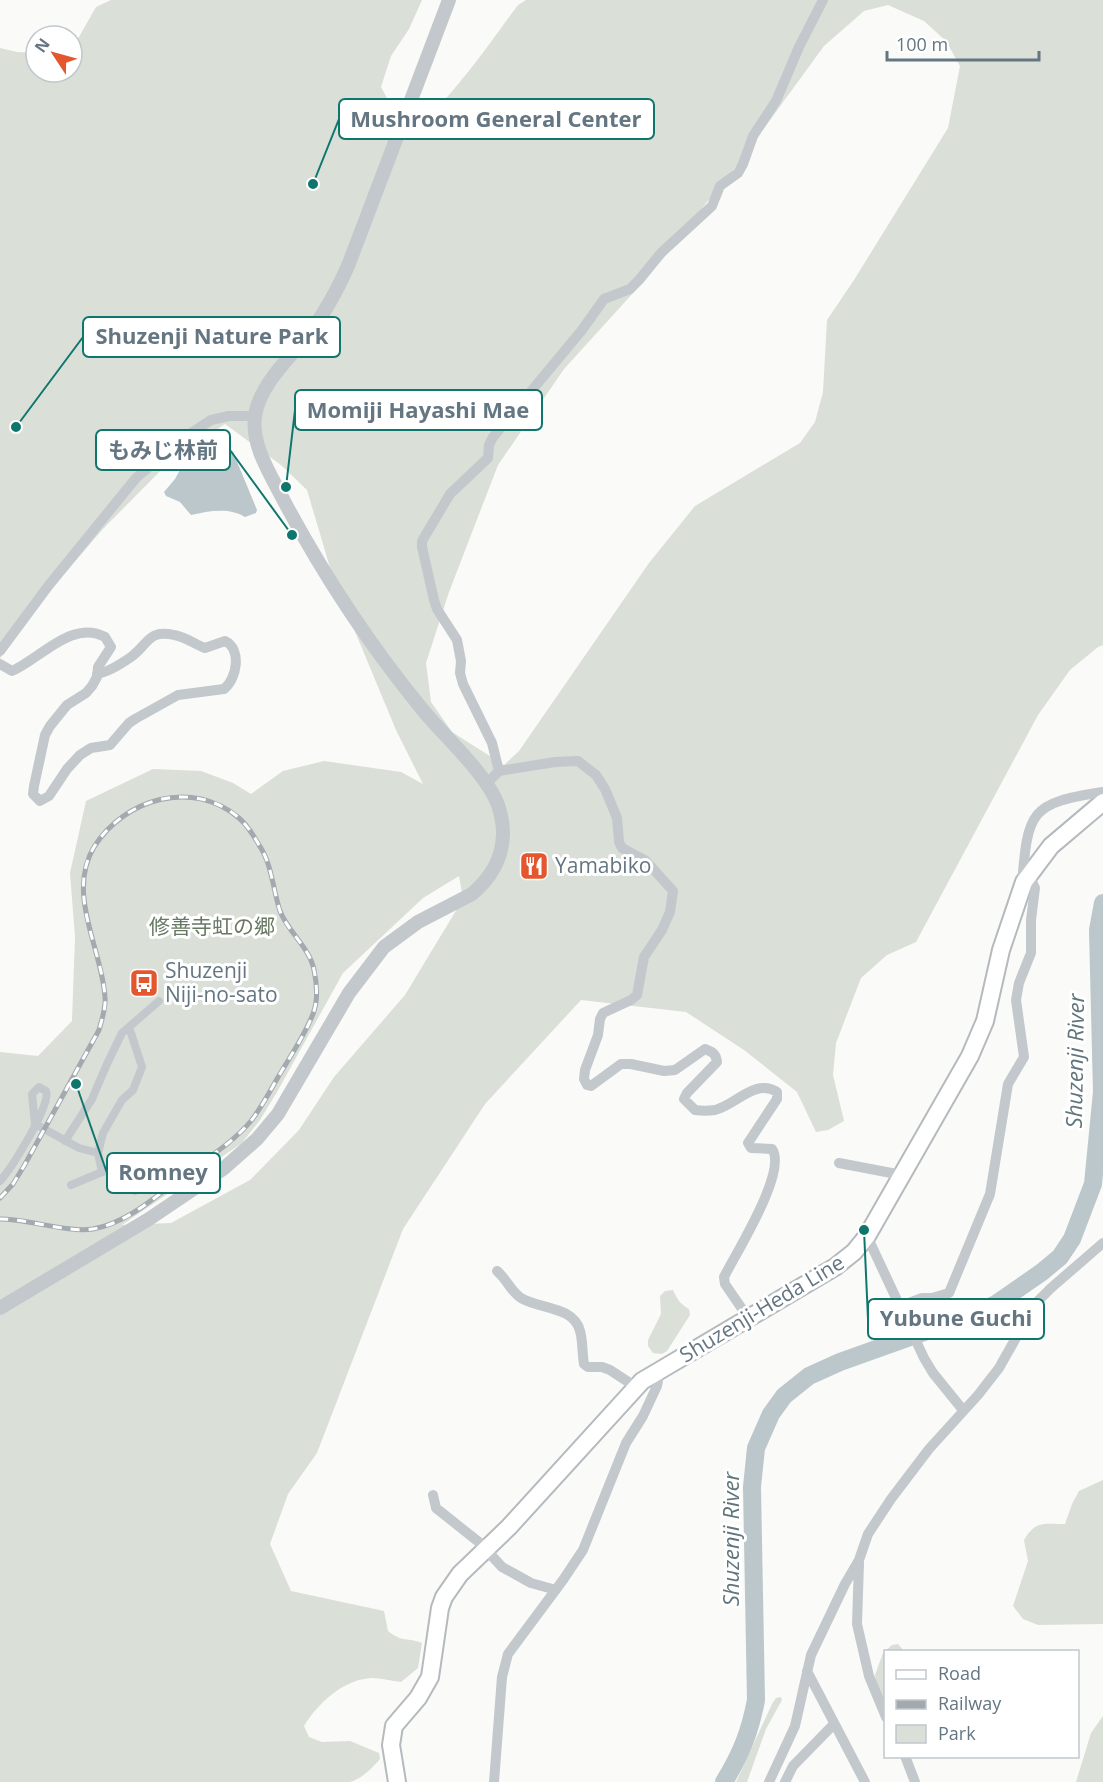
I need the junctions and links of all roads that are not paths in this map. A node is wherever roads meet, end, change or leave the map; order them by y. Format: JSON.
{"nodes":[{"id":1,"x":448,"y":0,"type":"edge"},
{"id":2,"x":823,"y":0,"type":"edge"},
{"id":3,"x":255,"y":416,"type":"junction"},
{"id":4,"x":0,"y":651,"type":"edge"},
{"id":5,"x":0,"y":664,"type":"edge"},
{"id":6,"x":97,"y":674,"type":"junction"},
{"id":7,"x":499,"y":771,"type":"junction"},
{"id":8,"x":487,"y":783,"type":"junction"},
{"id":9,"x":1103,"y":792,"type":"edge"},
{"id":10,"x":1103,"y":802,"type":"edge"},
{"id":11,"x":1025,"y":880,"type":"junction"},
{"id":12,"x":159,"y":1002,"type":"dead end"},
{"id":13,"x":129,"y":1027,"type":"junction"},
{"id":14,"x":65,"y":1141,"type":"junction"},
{"id":15,"x":98,"y":1153,"type":"junction"},
{"id":16,"x":839,"y":1163,"type":"dead end"},
{"id":17,"x":102,"y":1172,"type":"junction"},
{"id":18,"x":902,"y":1175,"type":"junction"},
{"id":19,"x":0,"y":1181,"type":"edge"},
{"id":20,"x":71,"y":1185,"type":"dead end"},
{"id":21,"x":135,"y":1191,"type":"dead end"},
{"id":22,"x":867,"y":1236,"type":"junction"},
{"id":23,"x":1103,"y":1242,"type":"edge"},
{"id":24,"x":496,"y":1271,"type":"dead end"},
{"id":25,"x":901,"y":1306,"type":"junction"},
{"id":26,"x":0,"y":1308,"type":"edge"},
{"id":27,"x":749,"y":1319,"type":"junction"},
{"id":28,"x":655,"y":1373,"type":"junction"},
{"id":29,"x":636,"y":1387,"type":"junction"},
{"id":30,"x":963,"y":1410,"type":"junction"},
{"id":31,"x":433,"y":1495,"type":"dead end"},
{"id":32,"x":485,"y":1548,"type":"junction"},
{"id":33,"x":859,"y":1560,"type":"junction"},
{"id":34,"x":556,"y":1590,"type":"junction"},
{"id":35,"x":806,"y":1671,"type":"junction"},
{"id":36,"x":884,"y":1714,"type":"edge"},
{"id":37,"x":834,"y":1724,"type":"junction"},
{"id":38,"x":906,"y":1758,"type":"edge"},
{"id":39,"x":397,"y":1782,"type":"edge"},
{"id":40,"x":494,"y":1782,"type":"edge"},
{"id":41,"x":769,"y":1782,"type":"edge"},
{"id":42,"x":785,"y":1782,"type":"edge"},
{"id":43,"x":866,"y":1782,"type":"edge"},
{"id":44,"x":915,"y":1782,"type":"edge"}],
"edges":[{"from":1,"to":3,"type":"street"},
{"from":2,"to":7,"type":"street"},
{"from":3,"to":4,"type":"street"},
{"from":3,"to":8,"type":"street"},
{"from":5,"to":6,"type":"street"},
{"from":6,"to":6,"type":"street"},
{"from":7,"to":8,"type":"street"},
{"from":7,"to":27,"type":"street"},
{"from":8,"to":26,"type":"street"},
{"from":9,"to":11,"type":"street"},
{"from":10,"to":11,"type":"main road","name":"Shuzenji-Heda Line"},
{"from":11,"to":18,"type":"main road","name":"Shuzenji-Heda Line"},
{"from":11,"to":25,"type":"street"},
{"from":12,"to":13,"type":"street"},
{"from":13,"to":14,"type":"street"},
{"from":13,"to":15,"type":"street"},
{"from":14,"to":15,"type":"street"},
{"from":14,"to":19,"type":"street"},
{"from":15,"to":17,"type":"street"},
{"from":16,"to":18,"type":"street"},
{"from":17,"to":20,"type":"street"},
{"from":17,"to":21,"type":"street"},
{"from":18,"to":22,"type":"main road","name":"Shuzenji-Heda Line"},
{"from":22,"to":25,"type":"street"},
{"from":22,"to":27,"type":"main road","name":"Shuzenji-Heda Line"},
{"from":23,"to":30,"type":"street"},
{"from":24,"to":29,"type":"street"},
{"from":25,"to":30,"type":"street"},
{"from":27,"to":28,"type":"main road","name":"Shuzenji-Heda Line"},
{"from":28,"to":29,"type":"main road","name":"Shuzenji-Heda Line"},
{"from":28,"to":34,"type":"street"},
{"from":29,"to":32,"type":"main road","name":"Shuzenji-Heda Line"},
{"from":30,"to":33,"type":"street"},
{"from":31,"to":32,"type":"street"},
{"from":32,"to":34,"type":"street"},
{"from":32,"to":39,"type":"main road","name":"Shuzenji-Heda Line"},
{"from":33,"to":35,"type":"street"},
{"from":33,"to":36,"type":"street"},
{"from":34,"to":40,"type":"street"},
{"from":35,"to":37,"type":"street"},
{"from":35,"to":41,"type":"street"},
{"from":37,"to":42,"type":"street"},
{"from":37,"to":43,"type":"street"},
{"from":38,"to":44,"type":"street"}]}
